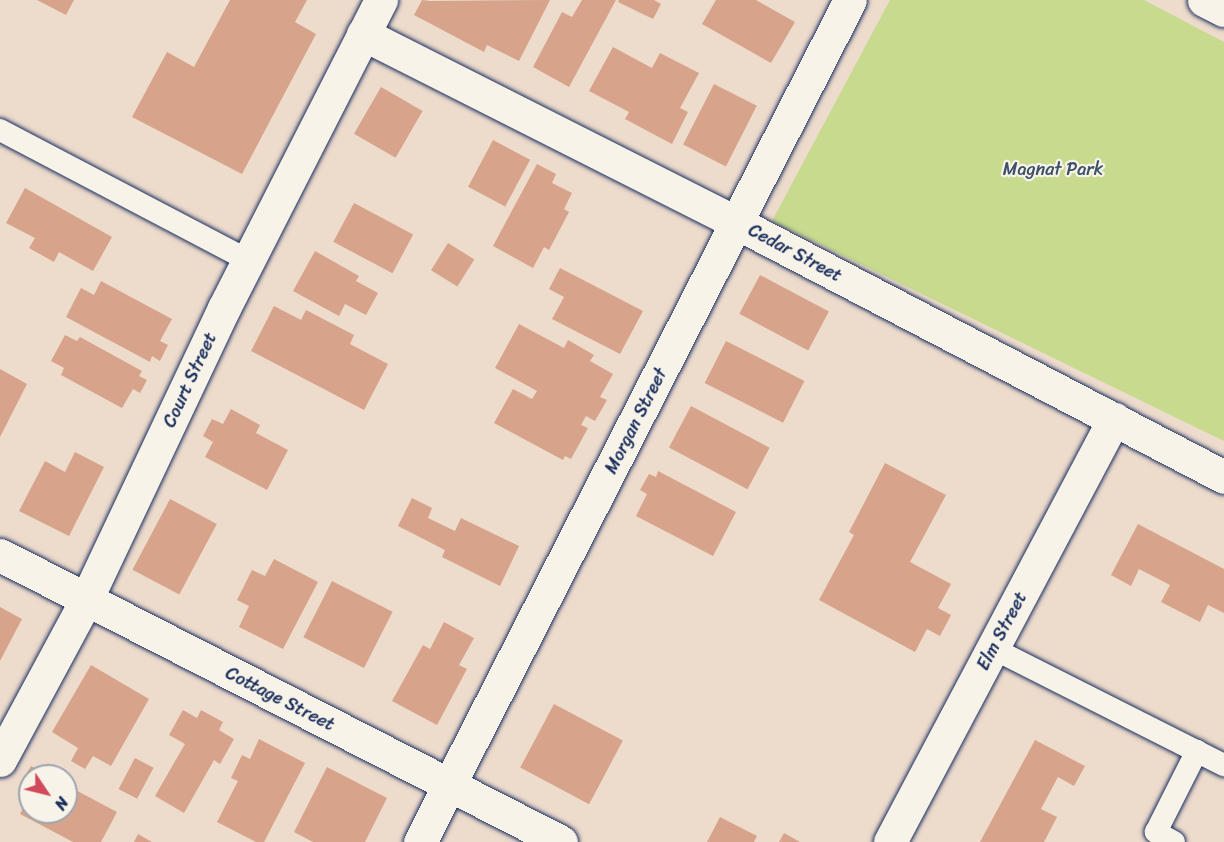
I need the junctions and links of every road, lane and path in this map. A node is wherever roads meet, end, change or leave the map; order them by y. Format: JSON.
{"nodes":[{"id":1,"x":381,"y":0,"type":"edge"},
{"id":2,"x":850,"y":0,"type":"edge"},
{"id":3,"x":1204,"y":0,"type":"edge"},
{"id":4,"x":1224,"y":10,"type":"edge"},
{"id":5,"x":363,"y":34,"type":"junction"},
{"id":6,"x":0,"y":130,"type":"edge"},
{"id":7,"x":737,"y":223,"type":"junction"},
{"id":8,"x":248,"y":260,"type":"junction"},
{"id":9,"x":1114,"y":419,"type":"junction"},
{"id":10,"x":1224,"y":477,"type":"edge"},
{"id":11,"x":0,"y":555,"type":"edge"},
{"id":12,"x":86,"y":600,"type":"junction"},
{"id":13,"x":992,"y":648,"type":"junction"},
{"id":14,"x":1197,"y":751,"type":"junction"},
{"id":15,"x":0,"y":759,"type":"edge"},
{"id":16,"x":1224,"y":765,"type":"edge"},
{"id":17,"x":449,"y":785,"type":"junction"},
{"id":18,"x":420,"y":842,"type":"edge"},
{"id":19,"x":561,"y":842,"type":"edge"},
{"id":20,"x":890,"y":842,"type":"edge"},
{"id":21,"x":1174,"y":842,"type":"edge"}],
"edges":[{"from":1,"to":5,"type":"street","name":"Court Street"},
{"from":2,"to":7,"type":"street","name":"Morgan Street"},
{"from":3,"to":4,"type":"street"},
{"from":5,"to":7,"type":"street","name":"Cedar Street"},
{"from":5,"to":8,"type":"street","name":"Court Street"},
{"from":6,"to":8,"type":"lane"},
{"from":7,"to":9,"type":"street","name":"Cedar Street"},
{"from":7,"to":17,"type":"street","name":"Morgan Street"},
{"from":8,"to":12,"type":"street","name":"Court Street"},
{"from":9,"to":10,"type":"street","name":"Cedar Street"},
{"from":9,"to":13,"type":"street","name":"Elm Street"},
{"from":11,"to":12,"type":"street","name":"Cottage Street"},
{"from":12,"to":15,"type":"street","name":"Court Street"},
{"from":12,"to":17,"type":"street","name":"Cottage Street"},
{"from":13,"to":14,"type":"lane"},
{"from":13,"to":20,"type":"street","name":"Elm Street"},
{"from":14,"to":16,"type":"lane"},
{"from":14,"to":21,"type":"lane"},
{"from":17,"to":18,"type":"street","name":"Morgan Street"},
{"from":17,"to":19,"type":"street","name":"Cottage Street"}]}
